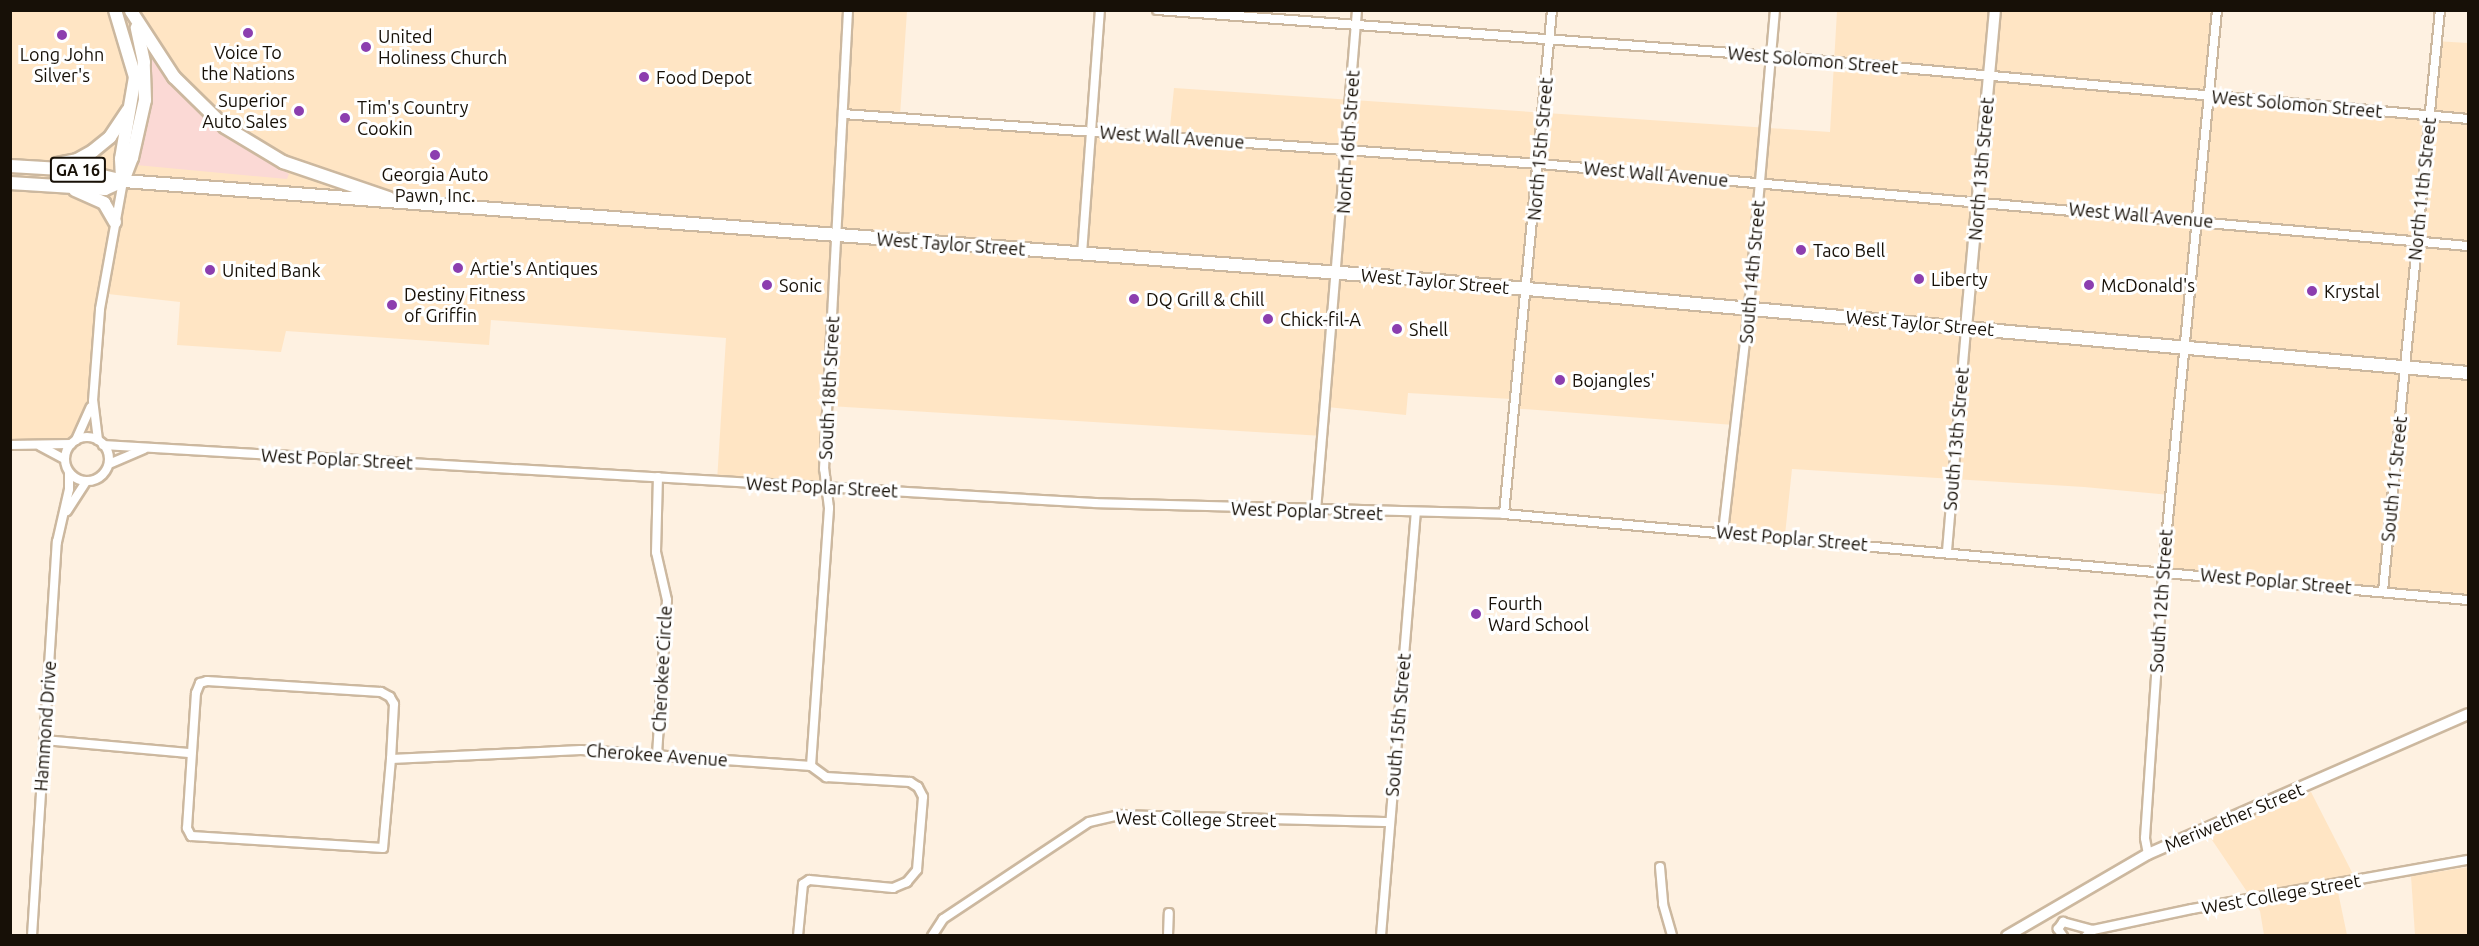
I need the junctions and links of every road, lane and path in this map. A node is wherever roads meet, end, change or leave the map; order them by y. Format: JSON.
{"nodes":[{"id":1,"x":115,"y":10,"type":"edge"},
{"id":2,"x":848,"y":10,"type":"edge"},
{"id":3,"x":1100,"y":10,"type":"edge"},
{"id":4,"x":1157,"y":10,"type":"edge"},
{"id":5,"x":1357,"y":10,"type":"edge"},
{"id":6,"x":1552,"y":10,"type":"edge"},
{"id":7,"x":1775,"y":10,"type":"edge"},
{"id":8,"x":1995,"y":10,"type":"edge"},
{"id":9,"x":2217,"y":10,"type":"edge"},
{"id":10,"x":2440,"y":10,"type":"edge"},
{"id":11,"x":131,"y":11,"type":"edge"},
{"id":12,"x":1356,"y":25,"type":"junction"},
{"id":13,"x":1549,"y":39,"type":"junction"},
{"id":14,"x":1771,"y":56,"type":"junction"},
{"id":15,"x":1989,"y":76,"type":"junction"},
{"id":16,"x":2209,"y":96,"type":"junction"},
{"id":17,"x":132,"y":105,"type":"junction"},
{"id":18,"x":843,"y":114,"type":"junction"},
{"id":19,"x":2429,"y":116,"type":"junction"},
{"id":20,"x":2469,"y":119,"type":"edge"},
{"id":21,"x":1091,"y":132,"type":"junction"},
{"id":22,"x":1347,"y":150,"type":"junction"},
{"id":23,"x":1540,"y":164,"type":"junction"},
{"id":24,"x":10,"y":166,"type":"edge"},
{"id":25,"x":32,"y":168,"type":"junction"},
{"id":26,"x":123,"y":182,"type":"junction"},
{"id":27,"x":1760,"y":182,"type":"junction"},
{"id":28,"x":10,"y":183,"type":"edge"},
{"id":29,"x":69,"y":187,"type":"junction"},
{"id":30,"x":1978,"y":201,"type":"junction"},
{"id":31,"x":401,"y":203,"type":"junction"},
{"id":32,"x":2196,"y":220,"type":"junction"},
{"id":33,"x":115,"y":222,"type":"junction"},
{"id":34,"x":838,"y":237,"type":"junction"},
{"id":35,"x":2417,"y":241,"type":"junction"},
{"id":36,"x":2469,"y":246,"type":"edge"},
{"id":37,"x":1082,"y":254,"type":"junction"},
{"id":38,"x":1338,"y":273,"type":"junction"},
{"id":39,"x":1526,"y":288,"type":"junction"},
{"id":40,"x":1749,"y":307,"type":"junction"},
{"id":41,"x":1966,"y":328,"type":"junction"},
{"id":42,"x":2185,"y":347,"type":"junction"},
{"id":43,"x":2405,"y":367,"type":"junction"},
{"id":44,"x":2469,"y":373,"type":"edge"},
{"id":45,"x":93,"y":401,"type":"junction"},
{"id":46,"x":73,"y":442,"type":"junction"},
{"id":47,"x":101,"y":442,"type":"junction"},
{"id":48,"x":10,"y":445,"type":"edge"},
{"id":49,"x":37,"y":445,"type":"junction"},
{"id":50,"x":144,"y":449,"type":"junction"},
{"id":51,"x":64,"y":459,"type":"junction"},
{"id":52,"x":109,"y":464,"type":"junction"},
{"id":53,"x":69,"y":473,"type":"junction"},
{"id":54,"x":658,"y":477,"type":"junction"},
{"id":55,"x":87,"y":482,"type":"junction"},
{"id":56,"x":827,"y":488,"type":"junction"},
{"id":57,"x":1316,"y":511,"type":"junction"},
{"id":58,"x":1416,"y":514,"type":"junction"},
{"id":59,"x":1504,"y":514,"type":"junction"},
{"id":60,"x":63,"y":517,"type":"junction"},
{"id":61,"x":1723,"y":532,"type":"junction"},
{"id":62,"x":1947,"y":551,"type":"junction"},
{"id":63,"x":2163,"y":570,"type":"junction"},
{"id":64,"x":2383,"y":591,"type":"junction"},
{"id":65,"x":2469,"y":600,"type":"edge"},
{"id":66,"x":2469,"y":714,"type":"edge"},
{"id":67,"x":44,"y":740,"type":"junction"},
{"id":68,"x":192,"y":753,"type":"junction"},
{"id":69,"x":657,"y":754,"type":"junction"},
{"id":70,"x":391,"y":759,"type":"junction"},
{"id":71,"x":811,"y":766,"type":"junction"},
{"id":72,"x":1390,"y":822,"type":"junction"},
{"id":73,"x":2148,"y":854,"type":"junction"},
{"id":74,"x":2469,"y":860,"type":"edge"},
{"id":75,"x":1660,"y":867,"type":"dead end"},
{"id":76,"x":1169,"y":913,"type":"dead end"},
{"id":77,"x":2089,"y":933,"type":"edge"},
{"id":78,"x":32,"y":936,"type":"edge"},
{"id":79,"x":798,"y":936,"type":"edge"},
{"id":80,"x":932,"y":936,"type":"edge"},
{"id":81,"x":1168,"y":936,"type":"edge"},
{"id":82,"x":1381,"y":936,"type":"edge"},
{"id":83,"x":1672,"y":936,"type":"edge"},
{"id":84,"x":2007,"y":936,"type":"edge"},
{"id":85,"x":2063,"y":936,"type":"edge"}],
"edges":[{"from":1,"to":17,"type":"main road"},
{"from":2,"to":18,"type":"street","name":"South 18th Street"},
{"from":3,"to":21,"type":"street"},
{"from":4,"to":12,"type":"street","name":"West Solomon Street"},
{"from":5,"to":12,"type":"street","name":"North 16th Street"},
{"from":6,"to":13,"type":"street","name":"North 15th Street"},
{"from":7,"to":14,"type":"street","name":"South 14th Street"},
{"from":8,"to":15,"type":"street","name":"North 13th Street"},
{"from":9,"to":16,"type":"street","name":"South 12th Street"},
{"from":10,"to":19,"type":"street","name":"North 11th Street"},
{"from":11,"to":26,"type":"main road"},
{"from":11,"to":31,"type":"main road"},
{"from":12,"to":13,"type":"street","name":"West Solomon Street"},
{"from":12,"to":22,"type":"street","name":"North 16th Street"},
{"from":13,"to":14,"type":"street","name":"West Solomon Street"},
{"from":13,"to":23,"type":"street","name":"North 15th Street"},
{"from":14,"to":15,"type":"street","name":"West Solomon Street"},
{"from":14,"to":27,"type":"street","name":"South 14th Street"},
{"from":15,"to":16,"type":"street","name":"West Solomon Street"},
{"from":15,"to":30,"type":"street","name":"North 13th Street"},
{"from":16,"to":19,"type":"street","name":"West Solomon Street"},
{"from":16,"to":32,"type":"street","name":"South 12th Street"},
{"from":17,"to":25,"type":"main road"},
{"from":17,"to":26,"type":"main road"},
{"from":18,"to":21,"type":"street","name":"West Wall Avenue"},
{"from":18,"to":34,"type":"street","name":"South 18th Street"},
{"from":19,"to":20,"type":"street","name":"West Solomon Street"},
{"from":19,"to":35,"type":"street","name":"North 11th Street"},
{"from":21,"to":22,"type":"street","name":"West Wall Avenue"},
{"from":21,"to":37,"type":"street"},
{"from":22,"to":23,"type":"street","name":"West Wall Avenue"},
{"from":22,"to":38,"type":"street","name":"North 16th Street"},
{"from":23,"to":27,"type":"street","name":"West Wall Avenue"},
{"from":23,"to":39,"type":"street","name":"North 15th Street"},
{"from":24,"to":25,"type":"main road","number":"GA 16"},
{"from":25,"to":26,"type":"main road","number":"GA 16"},
{"from":26,"to":29,"type":"main road","number":"GA 16"},
{"from":26,"to":31,"type":"main road"},
{"from":26,"to":33,"type":"street"},
{"from":27,"to":30,"type":"street","name":"West Wall Avenue"},
{"from":27,"to":40,"type":"street","name":"South 14th Street"},
{"from":28,"to":29,"type":"main road","number":"GA 16"},
{"from":29,"to":33,"type":"main road"},
{"from":30,"to":32,"type":"street","name":"West Wall Avenue"},
{"from":30,"to":41,"type":"street","name":"North 13th Street"},
{"from":31,"to":34,"type":"main road","name":"West Taylor Street"},
{"from":32,"to":35,"type":"street","name":"West Wall Avenue"},
{"from":32,"to":42,"type":"street","name":"South 12th Street"},
{"from":33,"to":45,"type":"street"},
{"from":34,"to":37,"type":"main road","name":"West Taylor Street"},
{"from":34,"to":56,"type":"street","name":"South 18th Street"},
{"from":35,"to":36,"type":"street","name":"West Wall Avenue"},
{"from":35,"to":43,"type":"street","name":"North 11th Street"},
{"from":37,"to":38,"type":"main road","name":"West Taylor Street"},
{"from":38,"to":39,"type":"main road","name":"West Taylor Street"},
{"from":38,"to":57,"type":"street","name":"North 16th Street"},
{"from":39,"to":40,"type":"main road","name":"West Taylor Street"},
{"from":39,"to":59,"type":"street"},
{"from":40,"to":41,"type":"main road","name":"West Taylor Street"},
{"from":40,"to":61,"type":"street","name":"South 14th Street"},
{"from":41,"to":42,"type":"main road","name":"West Taylor Street"},
{"from":41,"to":62,"type":"street","name":"South 13th Street"},
{"from":42,"to":43,"type":"main road","name":"West Taylor Street"},
{"from":42,"to":63,"type":"street","name":"South 12th Street"},
{"from":43,"to":44,"type":"main road","name":"West Taylor Street"},
{"from":43,"to":64,"type":"street","name":"South 11 Street"},
{"from":45,"to":46,"type":"street"},
{"from":45,"to":47,"type":"street"},
{"from":46,"to":47,"type":"street"},
{"from":46,"to":49,"type":"street"},
{"from":46,"to":51,"type":"street"},
{"from":47,"to":50,"type":"street","name":"West Poplar Street"},
{"from":47,"to":52,"type":"street"},
{"from":48,"to":49,"type":"street"},
{"from":49,"to":51,"type":"street"},
{"from":50,"to":52,"type":"street","name":"West Poplar Street"},
{"from":50,"to":54,"type":"street","name":"West Poplar Street"},
{"from":51,"to":53,"type":"street"},
{"from":52,"to":55,"type":"street"},
{"from":53,"to":55,"type":"street"},
{"from":53,"to":60,"type":"street","name":"Hammond Drive"},
{"from":54,"to":56,"type":"street","name":"West Poplar Street"},
{"from":54,"to":69,"type":"street","name":"Cherokee Circle"},
{"from":55,"to":60,"type":"street","name":"Hammond Drive"},
{"from":56,"to":57,"type":"street","name":"West Poplar Street"},
{"from":56,"to":71,"type":"street","name":"South 18th Street"},
{"from":57,"to":58,"type":"street","name":"West Poplar Street"},
{"from":58,"to":59,"type":"street","name":"West Poplar Street"},
{"from":58,"to":72,"type":"street","name":"South 15th Street"},
{"from":59,"to":61,"type":"street","name":"West Poplar Street"},
{"from":60,"to":67,"type":"street","name":"Hammond Drive"},
{"from":61,"to":62,"type":"street","name":"West Poplar Street"},
{"from":62,"to":63,"type":"street","name":"West Poplar Street"},
{"from":63,"to":64,"type":"street","name":"West Poplar Street"},
{"from":63,"to":73,"type":"street","name":"South 12th Street"},
{"from":64,"to":65,"type":"street","name":"West Poplar Street"},
{"from":66,"to":73,"type":"street","name":"Meriwether Street"},
{"from":67,"to":68,"type":"street"},
{"from":67,"to":78,"type":"street","name":"Hammond Drive"},
{"from":68,"to":70,"type":"street"},
{"from":68,"to":70,"type":"street"},
{"from":69,"to":70,"type":"street","name":"Cherokee Avenue"},
{"from":69,"to":71,"type":"street","name":"Cherokee Avenue"},
{"from":71,"to":79,"type":"street","name":"Cherokee Avenue"},
{"from":72,"to":80,"type":"street","name":"West College Street"},
{"from":72,"to":82,"type":"street","name":"South 15th Street"},
{"from":73,"to":84,"type":"street","name":"Meriwether Street"},
{"from":74,"to":77,"type":"street","name":"West College Street"},
{"from":75,"to":83,"type":"street"},
{"from":76,"to":81,"type":"street"},
{"from":77,"to":85,"type":"street","name":"West College Street"}]}
